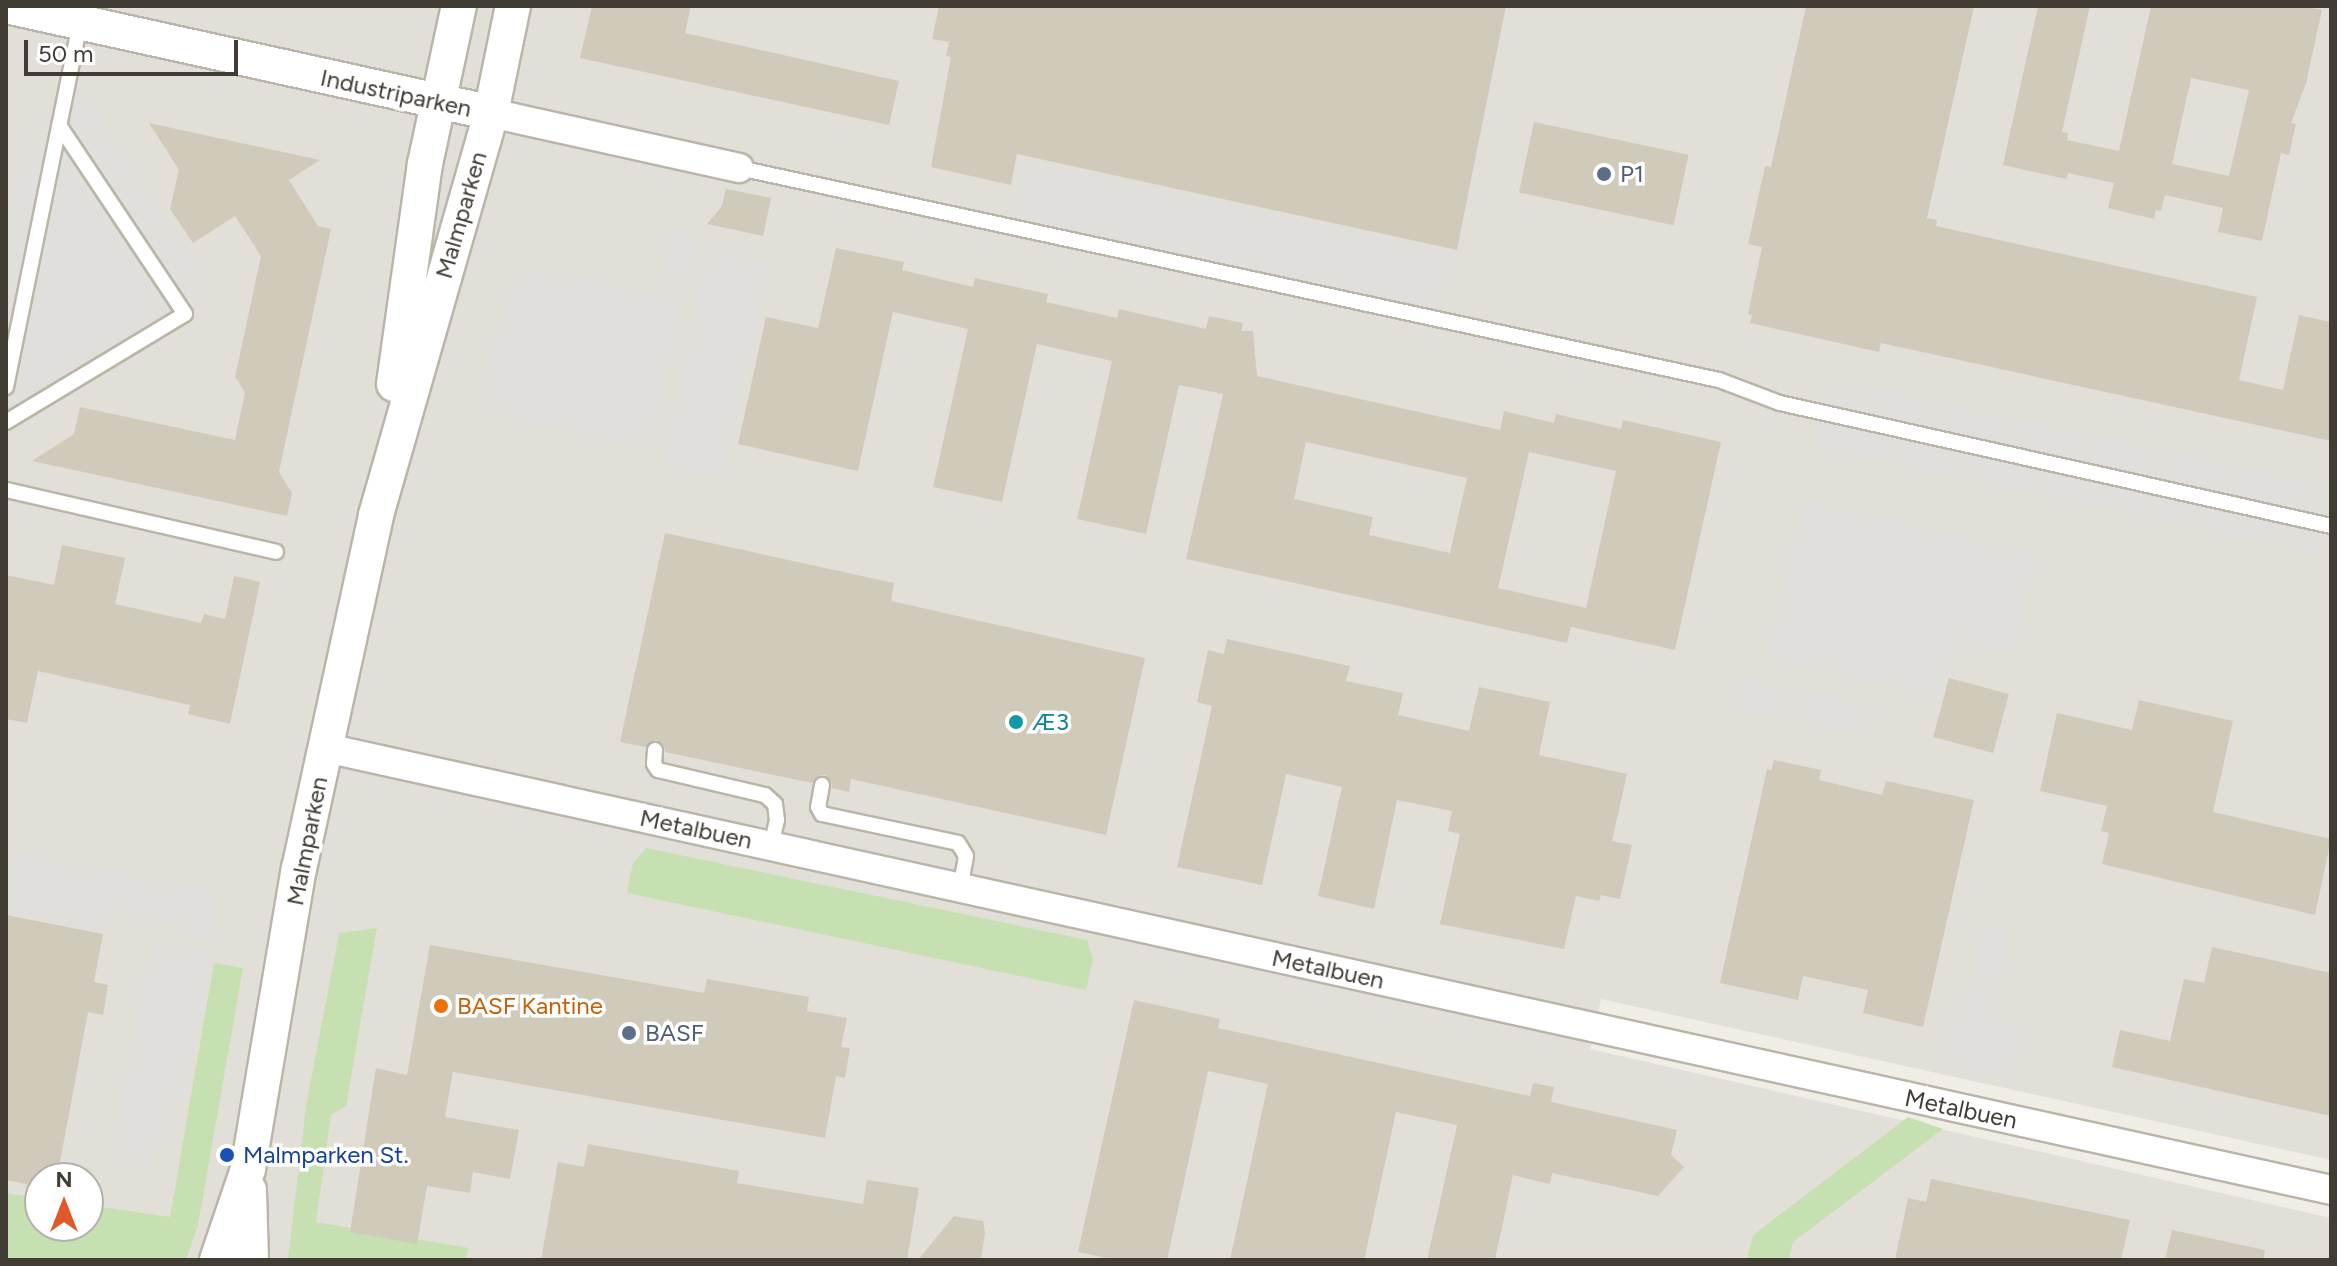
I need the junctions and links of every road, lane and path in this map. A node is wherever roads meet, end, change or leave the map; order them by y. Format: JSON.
{"nodes":[{"id":1,"x":6,"y":6,"type":"edge"},
{"id":2,"x":459,"y":6,"type":"edge"},
{"id":3,"x":513,"y":6,"type":"edge"},
{"id":4,"x":80,"y":22,"type":"junction"},
{"id":5,"x":437,"y":101,"type":"junction"},
{"id":6,"x":491,"y":113,"type":"junction"},
{"id":7,"x":59,"y":125,"type":"junction"},
{"id":8,"x":739,"y":168,"type":"joint"},
{"id":9,"x":6,"y":387,"type":"edge"},
{"id":10,"x":6,"y":422,"type":"edge"},
{"id":11,"x":6,"y":490,"type":"edge"},
{"id":12,"x":376,"y":515,"type":"junction"},
{"id":13,"x":2331,"y":526,"type":"edge"},
{"id":14,"x":276,"y":552,"type":"dead end"},
{"id":15,"x":326,"y":748,"type":"junction"},
{"id":16,"x":655,"y":750,"type":"dead end"},
{"id":17,"x":822,"y":785,"type":"dead end"},
{"id":18,"x":771,"y":846,"type":"junction"},
{"id":19,"x":960,"y":889,"type":"junction"},
{"id":20,"x":248,"y":1169,"type":"junction"},
{"id":21,"x":2331,"y":1190,"type":"edge"},
{"id":22,"x":217,"y":1260,"type":"edge"},
{"id":23,"x":251,"y":1260,"type":"edge"}],
"edges":[{"from":1,"to":4,"type":"street","name":"Industriparken"},
{"from":2,"to":5,"type":"street","name":"Malmparken"},
{"from":3,"to":6,"type":"street","name":"Malmparken"},
{"from":4,"to":5,"type":"street","name":"Industriparken"},
{"from":4,"to":7,"type":"lane"},
{"from":5,"to":6,"type":"street","name":"Industriparken"},
{"from":5,"to":12,"type":"street","name":"Malmparken"},
{"from":6,"to":8,"type":"street","name":"Industriparken"},
{"from":6,"to":12,"type":"street","name":"Malmparken"},
{"from":7,"to":9,"type":"lane"},
{"from":7,"to":10,"type":"lane"},
{"from":8,"to":13,"type":"lane"},
{"from":11,"to":14,"type":"lane"},
{"from":12,"to":15,"type":"street","name":"Malmparken"},
{"from":15,"to":18,"type":"street","name":"Metalbuen"},
{"from":15,"to":20,"type":"street","name":"Malmparken"},
{"from":16,"to":18,"type":"lane"},
{"from":17,"to":19,"type":"lane"},
{"from":18,"to":19,"type":"street","name":"Metalbuen"},
{"from":19,"to":21,"type":"street","name":"Metalbuen"},
{"from":20,"to":22,"type":"street","name":"Malmparken"},
{"from":20,"to":23,"type":"street","name":"Malmparken"}]}
